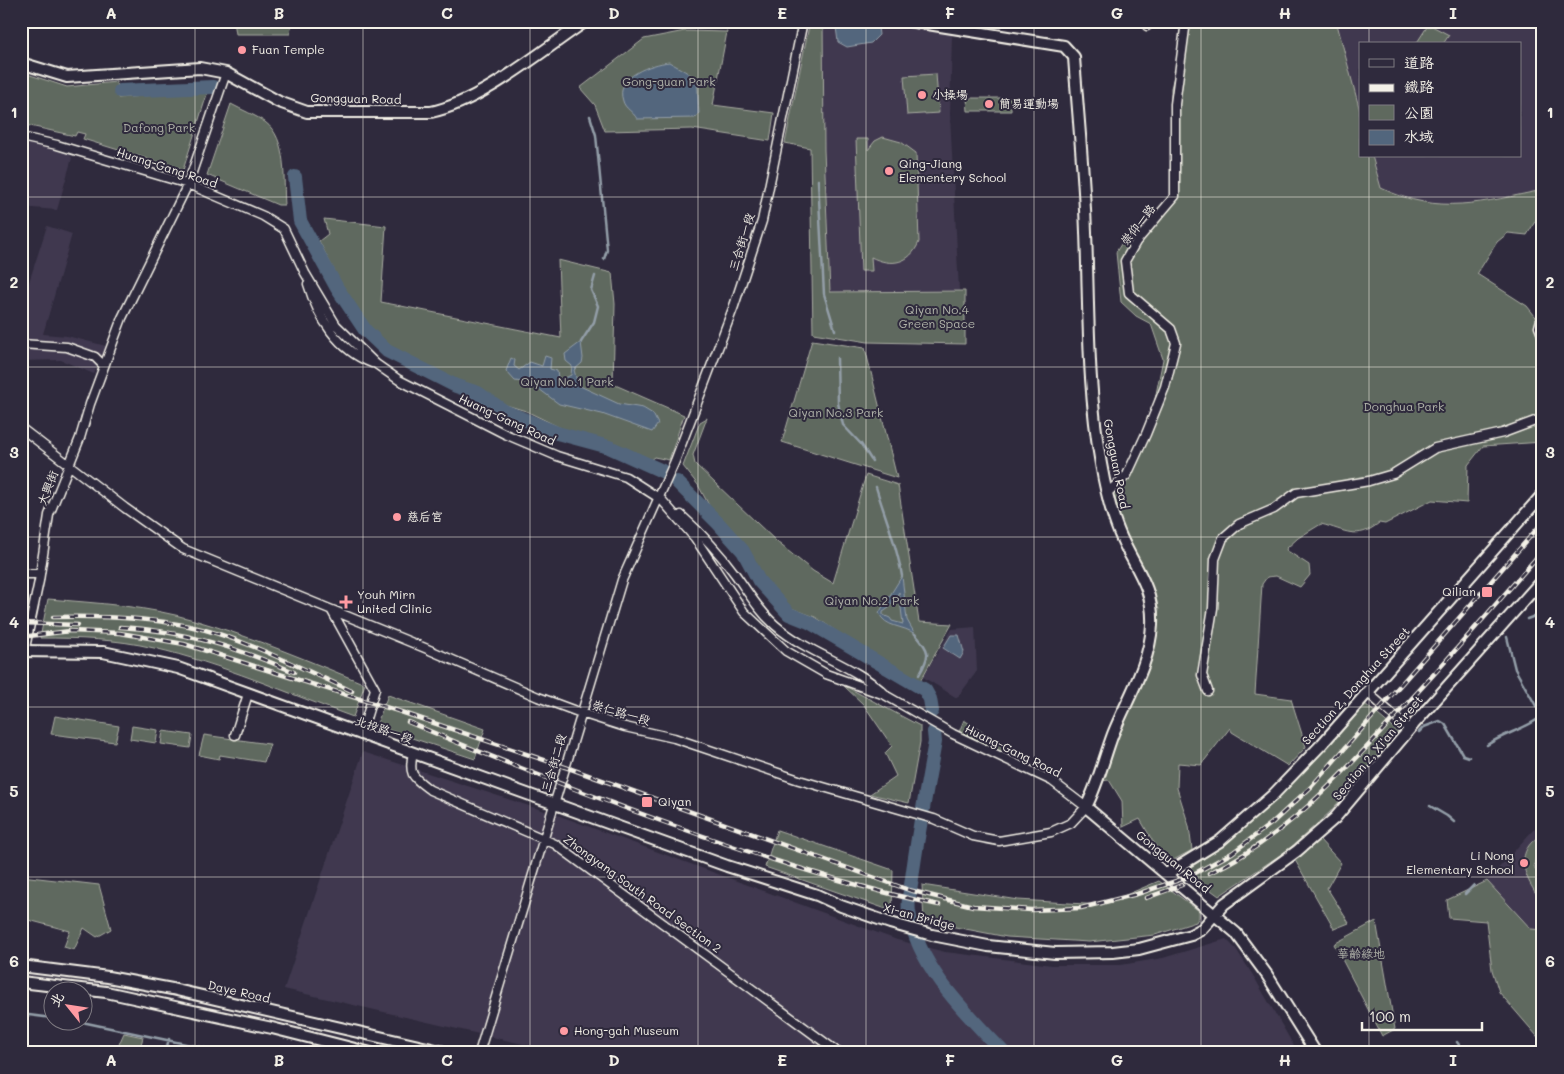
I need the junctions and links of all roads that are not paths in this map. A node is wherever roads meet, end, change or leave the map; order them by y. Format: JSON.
{"nodes":[{"id":1,"x":586,"y":21,"type":"edge"},
{"id":2,"x":803,"y":21,"type":"edge"},
{"id":3,"x":909,"y":21,"type":"edge"},
{"id":4,"x":1186,"y":21,"type":"edge"},
{"id":5,"x":22,"y":61,"type":"edge"},
{"id":6,"x":225,"y":78,"type":"junction"},
{"id":7,"x":21,"y":137,"type":"edge"},
{"id":8,"x":188,"y":184,"type":"junction"},
{"id":9,"x":1543,"y":312,"type":"edge"},
{"id":10,"x":1543,"y":337,"type":"edge"},
{"id":11,"x":23,"y":342,"type":"edge"},
{"id":12,"x":104,"y":366,"type":"junction"},
{"id":13,"x":1543,"y":418,"type":"edge"},
{"id":14,"x":21,"y":428,"type":"edge"},
{"id":15,"x":68,"y":466,"type":"junction"},
{"id":16,"x":665,"y":486,"type":"joint"},
{"id":17,"x":1107,"y":493,"type":"junction"},
{"id":18,"x":1543,"y":494,"type":"edge"},
{"id":19,"x":660,"y":498,"type":"junction"},
{"id":20,"x":21,"y":574,"type":"edge"},
{"id":21,"x":40,"y":574,"type":"junction"},
{"id":22,"x":1543,"y":579,"type":"edge"},
{"id":23,"x":332,"y":611,"type":"junction"},
{"id":24,"x":23,"y":651,"type":"edge"},
{"id":25,"x":21,"y":667,"type":"edge"},
{"id":26,"x":1208,"y":691,"type":"dead end"},
{"id":27,"x":1367,"y":692,"type":"junction"},
{"id":28,"x":248,"y":694,"type":"junction"},
{"id":29,"x":886,"y":695,"type":"junction"},
{"id":30,"x":580,"y":713,"type":"junction"},
{"id":31,"x":1409,"y":729,"type":"junction"},
{"id":32,"x":235,"y":735,"type":"dead end"},
{"id":33,"x":361,"y":735,"type":"junction"},
{"id":34,"x":414,"y":753,"type":"junction"},
{"id":35,"x":555,"y":803,"type":"junction"},
{"id":36,"x":1086,"y":807,"type":"junction"},
{"id":37,"x":543,"y":839,"type":"junction"},
{"id":38,"x":727,"y":866,"type":"joint"},
{"id":39,"x":1168,"y":873,"type":"junction"},
{"id":40,"x":1215,"y":914,"type":"junction"},
{"id":41,"x":1113,"y":952,"type":"joint"},
{"id":42,"x":21,"y":966,"type":"edge"},
{"id":43,"x":21,"y":982,"type":"edge"},
{"id":44,"x":371,"y":1053,"type":"edge"},
{"id":45,"x":449,"y":1053,"type":"edge"},
{"id":46,"x":479,"y":1053,"type":"edge"},
{"id":47,"x":838,"y":1053,"type":"edge"},
{"id":48,"x":1316,"y":1053,"type":"edge"}],
"edges":[{"from":1,"to":6,"type":"street","name":"Gongguan Road"},
{"from":2,"to":16,"type":"street","name":"三合街一段"},
{"from":3,"to":17,"type":"street","name":"Gongguan Road"},
{"from":4,"to":17,"type":"street","name":"崇仰一路"},
{"from":5,"to":6,"type":"street","name":"Gongguan Road"},
{"from":6,"to":8,"type":"street","name":"大興街"},
{"from":7,"to":8,"type":"street","name":"Huang-Gang Road"},
{"from":8,"to":12,"type":"street","name":"大興街"},
{"from":8,"to":19,"type":"street","name":"Huang-Gang Road"},
{"from":9,"to":10,"type":"street"},
{"from":11,"to":12,"type":"street"},
{"from":12,"to":15,"type":"street","name":"大興街"},
{"from":13,"to":26,"type":"street"},
{"from":14,"to":15,"type":"street","name":"崇仁路一段"},
{"from":15,"to":21,"type":"street","name":"大興街"},
{"from":15,"to":23,"type":"street","name":"崇仁路一段"},
{"from":16,"to":19,"type":"street","name":"三合街二段"},
{"from":17,"to":36,"type":"street","name":"Gongguan Road"},
{"from":18,"to":27,"type":"street","name":"Section 2, Donghua Street"},
{"from":19,"to":29,"type":"street","name":"Huang-Gang Road"},
{"from":19,"to":29,"type":"street","name":"Huang-Gang Road"},
{"from":19,"to":30,"type":"street","name":"三合街二段"},
{"from":20,"to":21,"type":"street"},
{"from":21,"to":24,"type":"street","name":"大興街"},
{"from":22,"to":31,"type":"street","name":"Section 2, Xi'an Street"},
{"from":23,"to":30,"type":"street","name":"崇仁路一段"},
{"from":23,"to":33,"type":"street"},
{"from":24,"to":25,"type":"street","name":"大興街"},
{"from":24,"to":28,"type":"street","name":"北投路一段"},
{"from":27,"to":31,"type":"street"},
{"from":27,"to":39,"type":"street","name":"Section 2, Donghua Street"},
{"from":28,"to":32,"type":"street"},
{"from":28,"to":33,"type":"street","name":"北投路一段"},
{"from":29,"to":36,"type":"street","name":"Huang-Gang Road"},
{"from":30,"to":35,"type":"street","name":"三合街二段"},
{"from":30,"to":36,"type":"street","name":"崇仁路一段"},
{"from":31,"to":40,"type":"street","name":"Section 2, Xi'an Street"},
{"from":33,"to":34,"type":"street","name":"北投路一段"},
{"from":34,"to":35,"type":"street","name":"北投路一段"},
{"from":34,"to":37,"type":"street","name":"Zhongyang South Road Section 2"},
{"from":35,"to":37,"type":"street","name":"三合街二段"},
{"from":35,"to":38,"type":"street","name":"北投路一段"},
{"from":36,"to":39,"type":"street","name":"Gongguan Road"},
{"from":37,"to":46,"type":"street","name":"三合街二段"},
{"from":37,"to":47,"type":"street","name":"Zhongyang South Road Section 2"},
{"from":38,"to":41,"type":"street","name":"Xi-an Bridge"},
{"from":39,"to":40,"type":"street","name":"Gongguan Road"},
{"from":40,"to":41,"type":"street","name":"Section 2, Xi'an Street"},
{"from":40,"to":48,"type":"street","name":"Gongguan Road"},
{"from":42,"to":45,"type":"street","name":"Daye Road"},
{"from":43,"to":44,"type":"street"}]}
